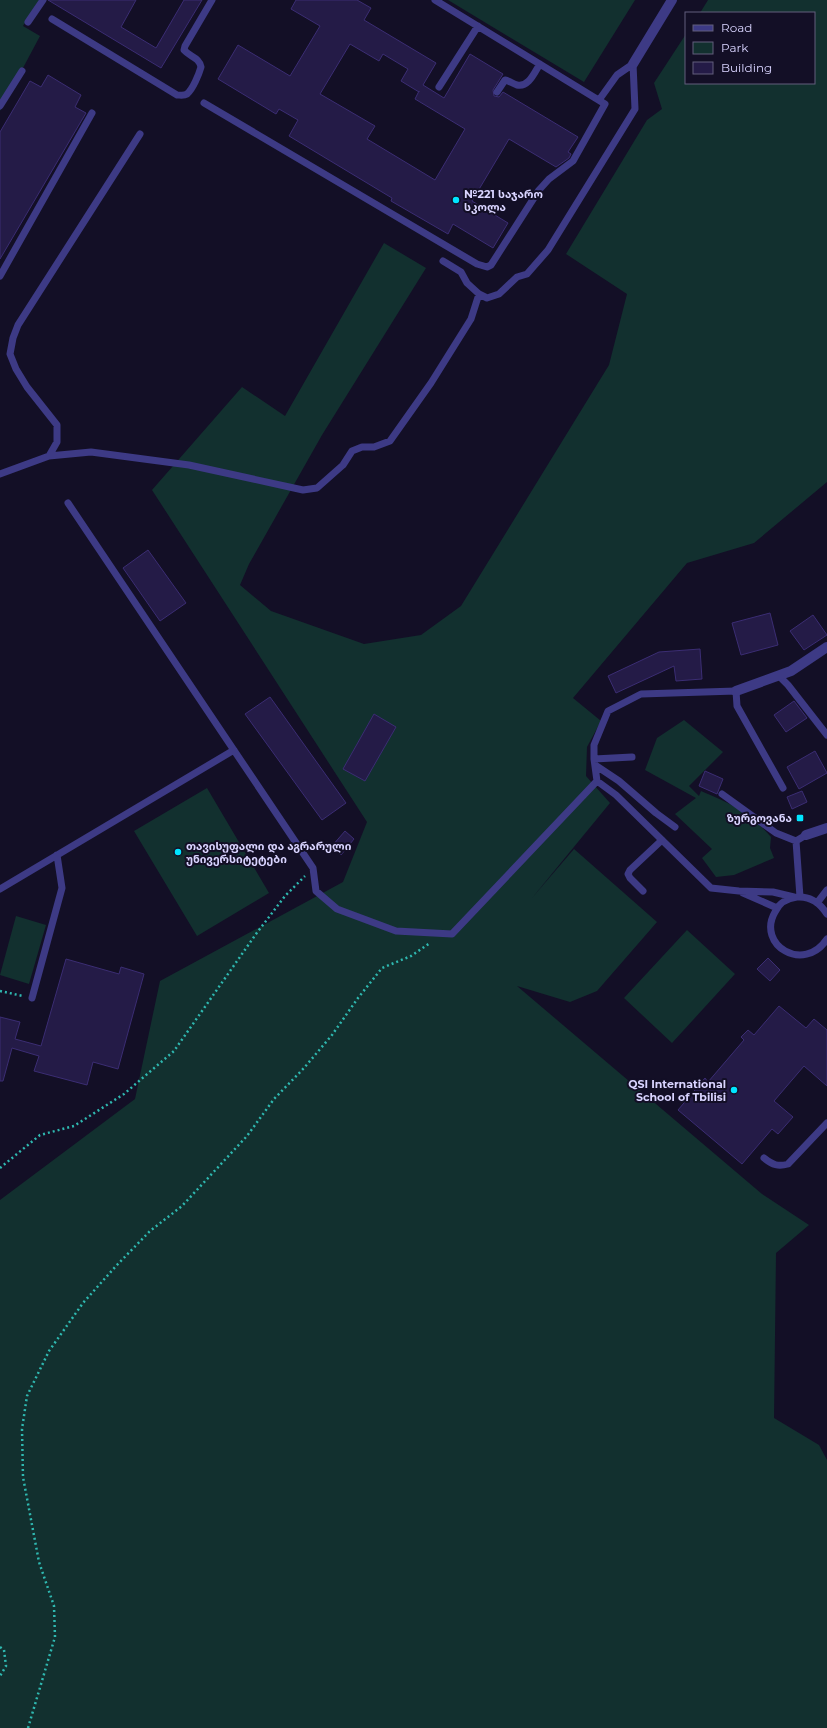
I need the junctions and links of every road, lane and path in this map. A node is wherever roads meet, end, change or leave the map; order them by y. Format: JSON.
{"nodes":[{"id":1,"x":43,"y":0,"type":"edge"},
{"id":2,"x":212,"y":0,"type":"edge"},
{"id":3,"x":435,"y":0,"type":"edge"},
{"id":4,"x":672,"y":0,"type":"edge"},
{"id":5,"x":52,"y":19,"type":"dead end"},
{"id":6,"x":28,"y":22,"type":"dead end"},
{"id":7,"x":478,"y":26,"type":"junction"},
{"id":8,"x":540,"y":64,"type":"junction"},
{"id":9,"x":633,"y":64,"type":"junction"},
{"id":10,"x":22,"y":71,"type":"dead end"},
{"id":11,"x":439,"y":87,"type":"dead end"},
{"id":12,"x":497,"y":92,"type":"dead end"},
{"id":13,"x":599,"y":100,"type":"junction"},
{"id":14,"x":204,"y":103,"type":"dead end"},
{"id":15,"x":0,"y":106,"type":"edge"},
{"id":16,"x":92,"y":113,"type":"dead end"},
{"id":17,"x":140,"y":134,"type":"dead end"},
{"id":18,"x":443,"y":262,"type":"dead end"},
{"id":19,"x":0,"y":276,"type":"edge"},
{"id":20,"x":479,"y":294,"type":"junction"},
{"id":21,"x":49,"y":456,"type":"junction"},
{"id":22,"x":0,"y":474,"type":"edge"},
{"id":23,"x":68,"y":503,"type":"dead end"},
{"id":24,"x":827,"y":647,"type":"edge"},
{"id":25,"x":778,"y":676,"type":"junction"},
{"id":26,"x":736,"y":691,"type":"junction"},
{"id":27,"x":827,"y":736,"type":"edge"},
{"id":28,"x":234,"y":750,"type":"junction"},
{"id":29,"x":632,"y":757,"type":"dead end"},
{"id":30,"x":594,"y":762,"type":"junction"},
{"id":31,"x":597,"y":781,"type":"junction"},
{"id":32,"x":783,"y":788,"type":"dead end"},
{"id":33,"x":722,"y":794,"type":"dead end"},
{"id":34,"x":675,"y":827,"type":"dead end"},
{"id":35,"x":827,"y":828,"type":"edge"},
{"id":36,"x":806,"y":835,"type":"joint"},
{"id":37,"x":662,"y":840,"type":"junction"},
{"id":38,"x":796,"y":841,"type":"junction"},
{"id":39,"x":57,"y":855,"type":"junction"},
{"id":40,"x":313,"y":868,"type":"junction"},
{"id":41,"x":0,"y":889,"type":"edge"},
{"id":42,"x":827,"y":890,"type":"edge"},
{"id":43,"x":643,"y":891,"type":"dead end"},
{"id":44,"x":740,"y":891,"type":"junction"},
{"id":45,"x":797,"y":897,"type":"junction"},
{"id":46,"x":817,"y":903,"type":"junction"},
{"id":47,"x":777,"y":908,"type":"junction"},
{"id":48,"x":827,"y":914,"type":"edge"},
{"id":49,"x":827,"y":939,"type":"edge"},
{"id":50,"x":432,"y":941,"type":"dead end"},
{"id":51,"x":0,"y":990,"type":"edge"},
{"id":52,"x":32,"y":998,"type":"joint"},
{"id":53,"x":827,"y":1123,"type":"edge"},
{"id":54,"x":764,"y":1158,"type":"dead end"},
{"id":55,"x":0,"y":1168,"type":"edge"},
{"id":56,"x":0,"y":1647,"type":"edge"},
{"id":57,"x":0,"y":1676,"type":"edge"},
{"id":58,"x":28,"y":1728,"type":"edge"}],
"edges":[{"from":1,"to":6,"type":"lane"},
{"from":2,"to":5,"type":"lane"},
{"from":3,"to":7,"type":"lane"},
{"from":4,"to":9,"type":"street"},
{"from":7,"to":8,"type":"lane"},
{"from":7,"to":11,"type":"lane"},
{"from":8,"to":12,"type":"lane"},
{"from":8,"to":13,"type":"lane"},
{"from":9,"to":13,"type":"lane"},
{"from":9,"to":20,"type":"lane"},
{"from":10,"to":15,"type":"lane"},
{"from":13,"to":14,"type":"lane"},
{"from":16,"to":19,"type":"lane"},
{"from":17,"to":21,"type":"lane"},
{"from":18,"to":20,"type":"lane"},
{"from":20,"to":21,"type":"lane"},
{"from":21,"to":22,"type":"lane"},
{"from":23,"to":28,"type":"lane"},
{"from":24,"to":25,"type":"street"},
{"from":25,"to":26,"type":"street"},
{"from":25,"to":27,"type":"lane"},
{"from":26,"to":30,"type":"lane"},
{"from":26,"to":32,"type":"lane"},
{"from":28,"to":39,"type":"lane"},
{"from":28,"to":40,"type":"lane"},
{"from":29,"to":30,"type":"lane"},
{"from":30,"to":31,"type":"lane"},
{"from":30,"to":34,"type":"lane"},
{"from":31,"to":37,"type":"lane"},
{"from":31,"to":40,"type":"lane"},
{"from":33,"to":38,"type":"lane"},
{"from":35,"to":36,"type":"street"},
{"from":36,"to":38,"type":"lane"},
{"from":37,"to":43,"type":"lane"},
{"from":37,"to":44,"type":"lane"},
{"from":38,"to":45,"type":"lane"},
{"from":39,"to":41,"type":"lane"},
{"from":39,"to":52,"type":"lane"},
{"from":40,"to":55,"type":"path"},
{"from":42,"to":46,"type":"lane"},
{"from":44,"to":45,"type":"lane"},
{"from":44,"to":47,"type":"lane"},
{"from":45,"to":46,"type":"lane"},
{"from":45,"to":47,"type":"lane"},
{"from":46,"to":48,"type":"lane"},
{"from":47,"to":49,"type":"lane"},
{"from":50,"to":58,"type":"path"},
{"from":51,"to":52,"type":"path"},
{"from":53,"to":54,"type":"lane"},
{"from":56,"to":57,"type":"path"}]}
